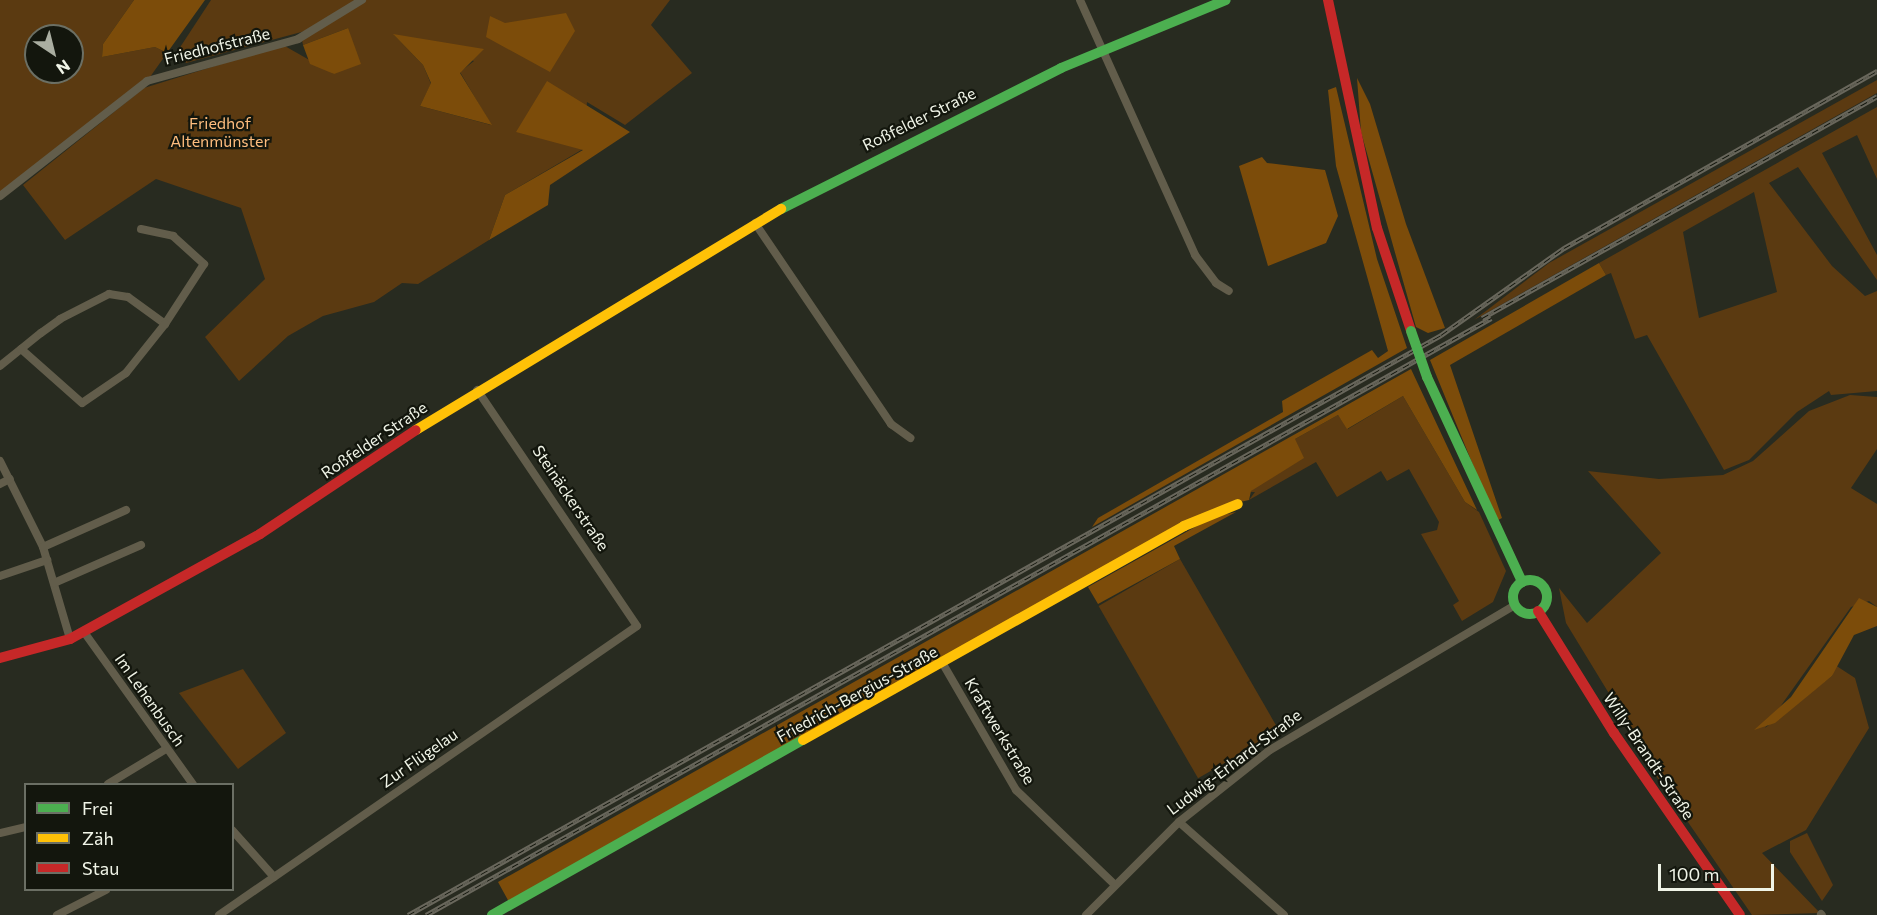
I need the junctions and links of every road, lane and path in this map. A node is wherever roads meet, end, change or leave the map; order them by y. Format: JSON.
{"nodes":[{"id":1,"x":362,"y":0,"type":"edge"},
{"id":2,"x":1080,"y":0,"type":"edge"},
{"id":3,"x":1226,"y":0,"type":"edge"},
{"id":4,"x":1328,"y":0,"type":"edge"},
{"id":5,"x":1101,"y":50,"type":"junction"},
{"id":6,"x":0,"y":196,"type":"edge"},
{"id":7,"x":755,"y":223,"type":"junction"},
{"id":8,"x":141,"y":229,"type":"dead end"},
{"id":9,"x":1229,"y":291,"type":"dead end"},
{"id":10,"x":165,"y":324,"type":"junction"},
{"id":11,"x":21,"y":349,"type":"junction"},
{"id":12,"x":0,"y":366,"type":"edge"},
{"id":13,"x":477,"y":390,"type":"junction"},
{"id":14,"x":910,"y":438,"type":"dead end"},
{"id":15,"x":0,"y":460,"type":"edge"},
{"id":16,"x":10,"y":479,"type":"junction"},
{"id":17,"x":0,"y":484,"type":"edge"},
{"id":18,"x":1238,"y":504,"type":"dead end"},
{"id":19,"x":126,"y":510,"type":"dead end"},
{"id":20,"x":141,"y":545,"type":"dead end"},
{"id":21,"x":43,"y":548,"type":"junction"},
{"id":22,"x":47,"y":560,"type":"junction"},
{"id":23,"x":0,"y":576,"type":"edge"},
{"id":24,"x":1522,"y":582,"type":"junction"},
{"id":25,"x":54,"y":583,"type":"junction"},
{"id":26,"x":1515,"y":605,"type":"junction"},
{"id":27,"x":1538,"y":611,"type":"junction"},
{"id":28,"x":637,"y":626,"type":"joint"},
{"id":29,"x":84,"y":632,"type":"junction"},
{"id":30,"x":70,"y":639,"type":"junction"},
{"id":31,"x":0,"y":658,"type":"edge"},
{"id":32,"x":943,"y":664,"type":"junction"},
{"id":33,"x":166,"y":749,"type":"junction"},
{"id":34,"x":110,"y":783,"type":"edge"},
{"id":35,"x":192,"y":783,"type":"edge"},
{"id":36,"x":1179,"y":822,"type":"junction"},
{"id":37,"x":24,"y":827,"type":"edge"},
{"id":38,"x":234,"y":832,"type":"edge"},
{"id":39,"x":0,"y":833,"type":"edge"},
{"id":40,"x":274,"y":877,"type":"junction"},
{"id":41,"x":1114,"y":884,"type":"junction"},
{"id":42,"x":104,"y":891,"type":"edge"},
{"id":43,"x":57,"y":915,"type":"edge"},
{"id":44,"x":219,"y":915,"type":"edge"},
{"id":45,"x":492,"y":915,"type":"edge"},
{"id":46,"x":1086,"y":915,"type":"edge"},
{"id":47,"x":1284,"y":915,"type":"edge"},
{"id":48,"x":1740,"y":915,"type":"edge"}],
"edges":[{"from":1,"to":6,"type":"street","name":"Friedhofstraße"},
{"from":2,"to":5,"type":"street"},
{"from":3,"to":5,"type":"street","name":"Roßfelder Straße"},
{"from":4,"to":24,"type":"street","bridge":true},
{"from":5,"to":7,"type":"street","name":"Roßfelder Straße"},
{"from":5,"to":9,"type":"street"},
{"from":7,"to":13,"type":"street","name":"Roßfelder Straße"},
{"from":7,"to":14,"type":"street"},
{"from":8,"to":10,"type":"street"},
{"from":10,"to":11,"type":"street"},
{"from":10,"to":11,"type":"street"},
{"from":11,"to":12,"type":"street"},
{"from":13,"to":28,"type":"street","name":"Steinäckerstraße"},
{"from":13,"to":29,"type":"street","name":"Roßfelder Straße"},
{"from":15,"to":16,"type":"street"},
{"from":16,"to":17,"type":"street"},
{"from":16,"to":21,"type":"street"},
{"from":18,"to":32,"type":"street","name":"Friedrich-Bergius-Straße"},
{"from":19,"to":21,"type":"street"},
{"from":20,"to":25,"type":"street"},
{"from":21,"to":22,"type":"street"},
{"from":22,"to":23,"type":"street"},
{"from":22,"to":25,"type":"street"},
{"from":24,"to":26,"type":"street"},
{"from":24,"to":27,"type":"street"},
{"from":25,"to":30,"type":"street"},
{"from":26,"to":27,"type":"street"},
{"from":26,"to":36,"type":"street","name":"Ludwig-Erhard-Straße"},
{"from":27,"to":48,"type":"street","name":"Willy-Brandt-Straße"},
{"from":28,"to":40,"type":"street","name":"Zur Flügelau"},
{"from":29,"to":30,"type":"street","name":"Roßfelder Straße"},
{"from":29,"to":33,"type":"street","name":"Im Lehenbusch"},
{"from":30,"to":31,"type":"street","name":"Roßfelder Straße"},
{"from":32,"to":41,"type":"street","name":"Kraftwerkstraße"},
{"from":32,"to":45,"type":"street","name":"Friedrich-Bergius-Straße"},
{"from":33,"to":34,"type":"street"},
{"from":33,"to":35,"type":"street","name":"Im Lehenbusch"},
{"from":36,"to":41,"type":"street","name":"Ludwig-Erhard-Straße"},
{"from":36,"to":47,"type":"street"},
{"from":37,"to":39,"type":"street"},
{"from":38,"to":40,"type":"street"},
{"from":40,"to":44,"type":"street","name":"Zur Flügelau"},
{"from":41,"to":46,"type":"street","name":"Ludwig-Erhard-Straße"},
{"from":42,"to":43,"type":"street"}]}
